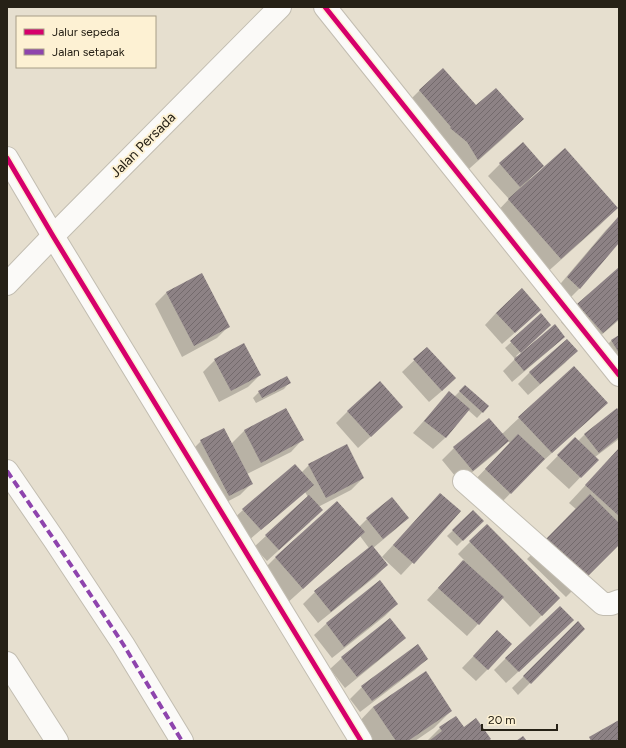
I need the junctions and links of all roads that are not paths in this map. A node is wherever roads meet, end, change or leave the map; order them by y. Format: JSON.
{"nodes":[{"id":1,"x":280,"y":7,"type":"edge"},
{"id":2,"x":325,"y":7,"type":"edge"},
{"id":3,"x":7,"y":158,"type":"edge"},
{"id":4,"x":53,"y":236,"type":"junction"},
{"id":5,"x":7,"y":284,"type":"edge"},
{"id":6,"x":619,"y":375,"type":"edge"},
{"id":7,"x":7,"y":471,"type":"edge"},
{"id":8,"x":464,"y":481,"type":"dead end"},
{"id":9,"x":619,"y":601,"type":"edge"},
{"id":10,"x":7,"y":664,"type":"edge"},
{"id":11,"x":57,"y":741,"type":"edge"},
{"id":12,"x":182,"y":741,"type":"edge"},
{"id":13,"x":361,"y":741,"type":"edge"}],
"edges":[{"from":1,"to":4,"type":"street","name":"Jalan Persada"},
{"from":2,"to":6,"type":"street"},
{"from":3,"to":4,"type":"street"},
{"from":4,"to":5,"type":"street","name":"Jalan Persada"},
{"from":4,"to":13,"type":"street"},
{"from":7,"to":12,"type":"street"},
{"from":8,"to":9,"type":"street"},
{"from":10,"to":11,"type":"street"}]}
